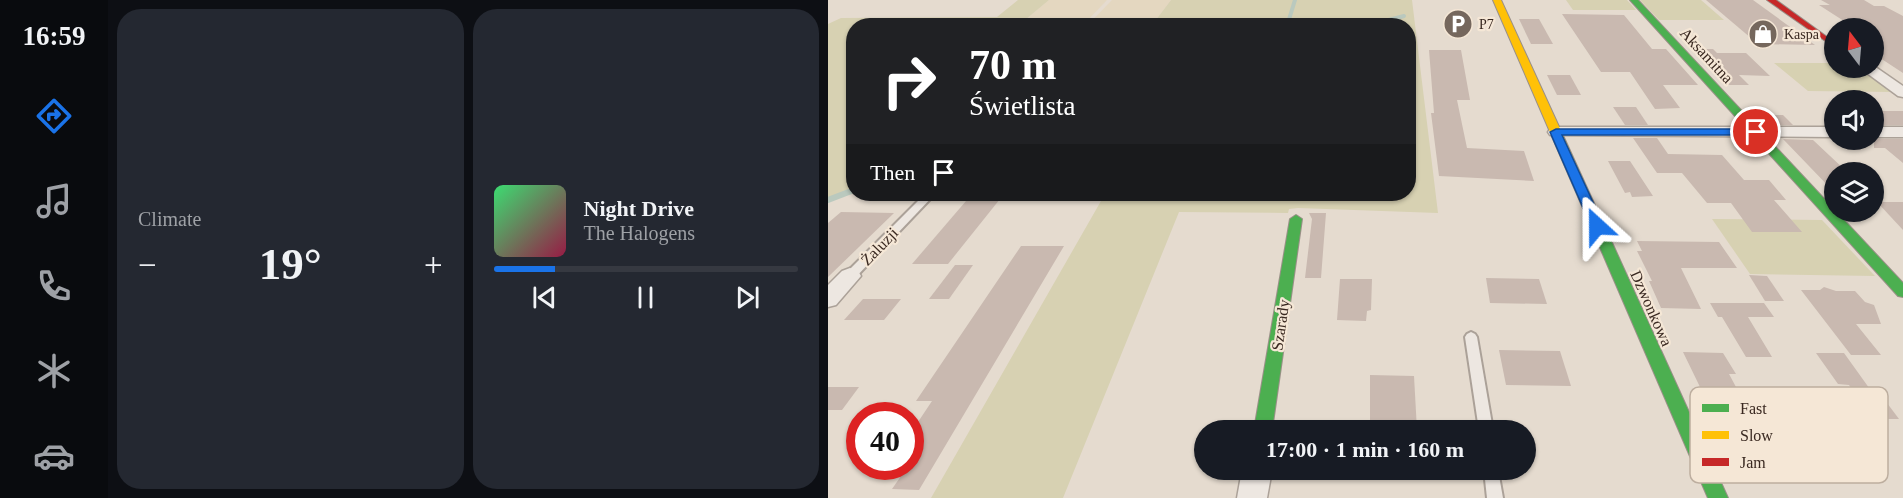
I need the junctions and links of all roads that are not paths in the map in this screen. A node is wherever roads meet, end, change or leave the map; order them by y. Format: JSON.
{"nodes":[{"id":1,"x":1497,"y":0,"type":"edge"},
{"id":2,"x":1634,"y":0,"type":"edge"},
{"id":3,"x":1771,"y":0,"type":"edge"},
{"id":4,"x":1824,"y":38,"type":"edge"},
{"id":5,"x":1881,"y":78,"type":"edge"},
{"id":6,"x":1903,"y":93,"type":"edge"},
{"id":7,"x":1556,"y":132,"type":"junction"},
{"id":8,"x":1756,"y":132,"type":"junction"},
{"id":9,"x":1824,"y":132,"type":"edge"},
{"id":10,"x":1884,"y":132,"type":"edge"},
{"id":11,"x":1903,"y":132,"type":"edge"},
{"id":12,"x":923,"y":201,"type":"edge"},
{"id":13,"x":1296,"y":219,"type":"dead end"},
{"id":14,"x":850,"y":276,"type":"joint"},
{"id":15,"x":1903,"y":292,"type":"edge"},
{"id":16,"x":828,"y":299,"type":"edge"},
{"id":17,"x":1471,"y":337,"type":"dead end"},
{"id":18,"x":1265,"y":420,"type":"edge"},
{"id":19,"x":1484,"y":420,"type":"edge"},
{"id":20,"x":1690,"y":435,"type":"edge"},
{"id":21,"x":1255,"y":480,"type":"edge"},
{"id":22,"x":1492,"y":480,"type":"edge"},
{"id":23,"x":1711,"y":483,"type":"edge"},
{"id":24,"x":1252,"y":498,"type":"edge"},
{"id":25,"x":1495,"y":498,"type":"edge"},
{"id":26,"x":1718,"y":498,"type":"edge"}],
"edges":[{"from":1,"to":7,"type":"street","name":"Dzwonkowa"},
{"from":2,"to":8,"type":"street","name":"Aksamitna"},
{"from":3,"to":4,"type":"street"},
{"from":5,"to":6,"type":"street"},
{"from":7,"to":8,"type":"street"},
{"from":7,"to":20,"type":"street","name":"Dzwonkowa"},
{"from":8,"to":9,"type":"street"},
{"from":8,"to":15,"type":"street","name":"Aksamitna"},
{"from":10,"to":11,"type":"street"},
{"from":12,"to":14,"type":"lane","name":"Żaluzji"},
{"from":13,"to":18,"type":"street","name":"Szarady"},
{"from":14,"to":16,"type":"street","name":"Żaluzji"},
{"from":17,"to":19,"type":"lane"},
{"from":21,"to":24,"type":"street"},
{"from":22,"to":25,"type":"lane"},
{"from":23,"to":26,"type":"street","name":"Dzwonkowa"}]}
